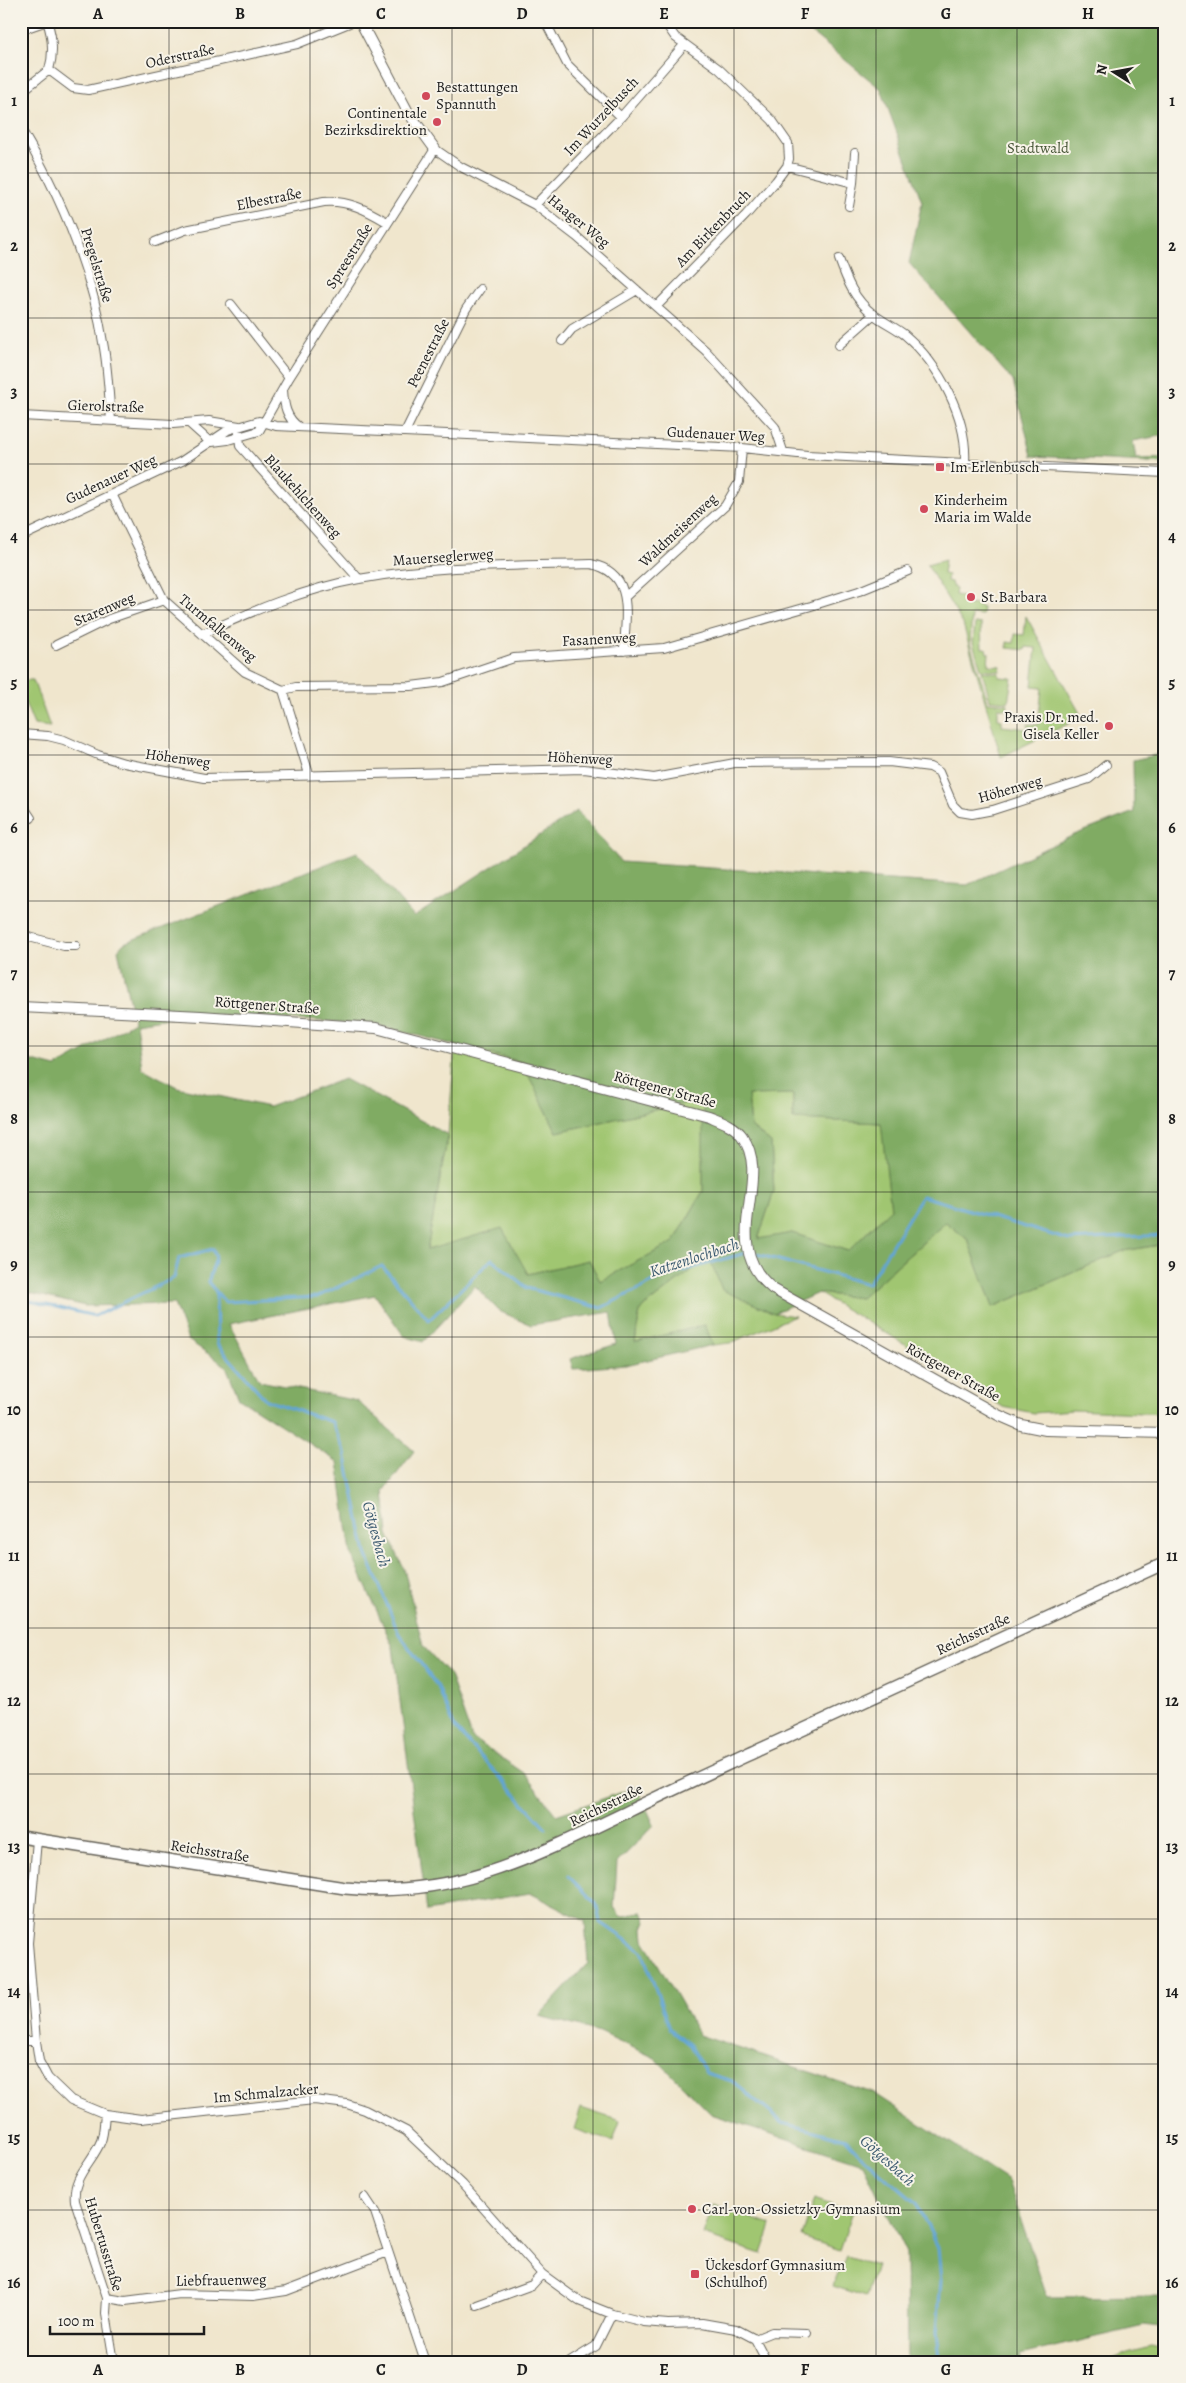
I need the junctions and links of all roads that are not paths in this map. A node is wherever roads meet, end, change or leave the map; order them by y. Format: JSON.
{"nodes":[{"id":1,"x":47,"y":21,"type":"edge"},
{"id":2,"x":354,"y":21,"type":"edge"},
{"id":3,"x":360,"y":21,"type":"edge"},
{"id":4,"x":545,"y":21,"type":"edge"},
{"id":5,"x":664,"y":21,"type":"edge"},
{"id":6,"x":21,"y":30,"type":"edge"},
{"id":7,"x":684,"y":45,"type":"junction"},
{"id":8,"x":50,"y":70,"type":"junction"},
{"id":9,"x":21,"y":92,"type":"edge"},
{"id":10,"x":621,"y":117,"type":"junction"},
{"id":11,"x":21,"y":129,"type":"edge"},
{"id":12,"x":435,"y":149,"type":"junction"},
{"id":13,"x":855,"y":153,"type":"dead end"},
{"id":14,"x":787,"y":166,"type":"junction"},
{"id":15,"x":852,"y":183,"type":"junction"},
{"id":16,"x":535,"y":204,"type":"junction"},
{"id":17,"x":849,"y":206,"type":"dead end"},
{"id":18,"x":386,"y":222,"type":"junction"},
{"id":19,"x":155,"y":242,"type":"dead end"},
{"id":20,"x":840,"y":259,"type":"dead end"},
{"id":21,"x":480,"y":289,"type":"dead end"},
{"id":22,"x":637,"y":290,"type":"junction"},
{"id":23,"x":231,"y":304,"type":"dead end"},
{"id":24,"x":656,"y":307,"type":"junction"},
{"id":25,"x":874,"y":314,"type":"junction"},
{"id":26,"x":562,"y":341,"type":"dead end"},
{"id":27,"x":839,"y":346,"type":"dead end"},
{"id":28,"x":288,"y":378,"type":"junction"},
{"id":29,"x":283,"y":390,"type":"junction"},
{"id":30,"x":21,"y":416,"type":"edge"},
{"id":31,"x":111,"y":420,"type":"junction"},
{"id":32,"x":265,"y":423,"type":"junction"},
{"id":33,"x":190,"y":424,"type":"junction"},
{"id":34,"x":241,"y":426,"type":"junction"},
{"id":35,"x":300,"y":427,"type":"junction"},
{"id":36,"x":405,"y":432,"type":"junction"},
{"id":37,"x":239,"y":438,"type":"junction"},
{"id":38,"x":210,"y":442,"type":"junction"},
{"id":39,"x":742,"y":448,"type":"junction"},
{"id":40,"x":783,"y":451,"type":"junction"},
{"id":41,"x":965,"y":463,"type":"junction"},
{"id":42,"x":1165,"y":473,"type":"edge"},
{"id":43,"x":112,"y":494,"type":"junction"},
{"id":44,"x":21,"y":537,"type":"edge"},
{"id":45,"x":908,"y":571,"type":"dead end"},
{"id":46,"x":359,"y":579,"type":"junction"},
{"id":47,"x":626,"y":596,"type":"junction"},
{"id":48,"x":164,"y":600,"type":"junction"},
{"id":49,"x":202,"y":634,"type":"junction"},
{"id":50,"x":56,"y":645,"type":"dead end"},
{"id":51,"x":624,"y":651,"type":"junction"},
{"id":52,"x":283,"y":690,"type":"junction"},
{"id":53,"x":21,"y":734,"type":"edge"},
{"id":54,"x":1106,"y":765,"type":"dead end"},
{"id":55,"x":309,"y":774,"type":"junction"},
{"id":56,"x":21,"y":803,"type":"edge"},
{"id":57,"x":31,"y":818,"type":"dead end"},
{"id":58,"x":21,"y":935,"type":"edge"},
{"id":59,"x":76,"y":946,"type":"dead end"},
{"id":60,"x":21,"y":1007,"type":"edge"},
{"id":61,"x":1165,"y":1433,"type":"edge"},
{"id":62,"x":1165,"y":1563,"type":"edge"},
{"id":63,"x":21,"y":1837,"type":"edge"},
{"id":64,"x":37,"y":1840,"type":"junction"},
{"id":65,"x":36,"y":2041,"type":"junction"},
{"id":66,"x":21,"y":2042,"type":"edge"},
{"id":67,"x":105,"y":2114,"type":"junction"},
{"id":68,"x":365,"y":2197,"type":"dead end"},
{"id":69,"x":388,"y":2252,"type":"junction"},
{"id":70,"x":542,"y":2274,"type":"junction"},
{"id":71,"x":107,"y":2298,"type":"junction"},
{"id":72,"x":477,"y":2304,"type":"dead end"},
{"id":73,"x":612,"y":2314,"type":"junction"},
{"id":74,"x":807,"y":2333,"type":"dead end"},
{"id":75,"x":755,"y":2338,"type":"junction"},
{"id":76,"x":21,"y":2356,"type":"edge"},
{"id":77,"x":25,"y":2362,"type":"edge"},
{"id":78,"x":114,"y":2362,"type":"edge"},
{"id":79,"x":425,"y":2362,"type":"edge"},
{"id":80,"x":570,"y":2362,"type":"edge"},
{"id":81,"x":767,"y":2362,"type":"edge"}],
"edges":[{"from":1,"to":6,"type":"street"},
{"from":1,"to":8,"type":"street"},
{"from":2,"to":8,"type":"street","name":"Oderstraße"},
{"from":3,"to":12,"type":"street","name":"Haager Weg"},
{"from":4,"to":10,"type":"street"},
{"from":5,"to":7,"type":"street"},
{"from":7,"to":10,"type":"street","name":"Im Wurzelbusch"},
{"from":7,"to":14,"type":"street"},
{"from":8,"to":9,"type":"street"},
{"from":10,"to":16,"type":"street","name":"Im Wurzelbusch"},
{"from":11,"to":31,"type":"street","name":"Pregelstraße"},
{"from":12,"to":16,"type":"street","name":"Haager Weg"},
{"from":12,"to":18,"type":"street","name":"Spreestraße"},
{"from":13,"to":15,"type":"street"},
{"from":14,"to":15,"type":"street"},
{"from":14,"to":24,"type":"street","name":"Am Birkenbruch"},
{"from":15,"to":17,"type":"street"},
{"from":16,"to":22,"type":"street","name":"Haager Weg"},
{"from":18,"to":19,"type":"street","name":"Elbestraße"},
{"from":18,"to":28,"type":"street","name":"Spreestraße"},
{"from":20,"to":25,"type":"street"},
{"from":21,"to":36,"type":"street","name":"Peenestraße"},
{"from":22,"to":24,"type":"street","name":"Haager Weg"},
{"from":22,"to":26,"type":"street"},
{"from":23,"to":28,"type":"street"},
{"from":24,"to":40,"type":"street","name":"Haager Weg"},
{"from":25,"to":27,"type":"street"},
{"from":25,"to":41,"type":"street"},
{"from":28,"to":29,"type":"street","name":"Spreestraße"},
{"from":29,"to":32,"type":"street","name":"Spreestraße"},
{"from":29,"to":35,"type":"street"},
{"from":30,"to":31,"type":"street","name":"Gierolstraße"},
{"from":31,"to":33,"type":"street","name":"Gierolstraße"},
{"from":32,"to":34,"type":"street","name":"Gudenauer Weg"},
{"from":32,"to":35,"type":"street","name":"Gudenauer Weg"},
{"from":32,"to":37,"type":"street","name":"Gudenauer Weg"},
{"from":33,"to":34,"type":"street","name":"Gierolstraße"},
{"from":33,"to":38,"type":"street"},
{"from":34,"to":37,"type":"street"},
{"from":34,"to":38,"type":"street","name":"Gudenauer Weg"},
{"from":35,"to":36,"type":"street","name":"Gudenauer Weg"},
{"from":36,"to":39,"type":"street","name":"Gudenauer Weg"},
{"from":37,"to":38,"type":"street","name":"Gudenauer Weg"},
{"from":37,"to":46,"type":"street","name":"Blaukehlchenweg"},
{"from":38,"to":43,"type":"street","name":"Gudenauer Weg"},
{"from":39,"to":40,"type":"street","name":"Gudenauer Weg"},
{"from":39,"to":47,"type":"street","name":"Waldmeisenweg"},
{"from":40,"to":41,"type":"street","name":"Gudenauer Weg"},
{"from":41,"to":42,"type":"street","name":"Gudenauer Weg"},
{"from":43,"to":44,"type":"street","name":"Gudenauer Weg"},
{"from":43,"to":48,"type":"street","name":"Turmfalkenweg"},
{"from":45,"to":51,"type":"street","name":"Fasanenweg"},
{"from":46,"to":47,"type":"street","name":"Mauerseglerweg"},
{"from":46,"to":49,"type":"street","name":"Mauerseglerweg"},
{"from":47,"to":51,"type":"street"},
{"from":48,"to":49,"type":"street","name":"Turmfalkenweg"},
{"from":48,"to":50,"type":"street","name":"Starenweg"},
{"from":49,"to":52,"type":"street","name":"Turmfalkenweg"},
{"from":51,"to":52,"type":"street","name":"Fasanenweg"},
{"from":52,"to":55,"type":"street"},
{"from":53,"to":55,"type":"street","name":"Höhenweg"},
{"from":54,"to":55,"type":"street","name":"Höhenweg"},
{"from":56,"to":57,"type":"street"},
{"from":58,"to":59,"type":"street"},
{"from":60,"to":61,"type":"street","name":"Röttgener Straße"},
{"from":62,"to":64,"type":"main road","name":"Reichsstraße"},
{"from":63,"to":64,"type":"main road","name":"Reichsstraße"},
{"from":64,"to":65,"type":"street"},
{"from":65,"to":66,"type":"street"},
{"from":65,"to":67,"type":"street"},
{"from":67,"to":70,"type":"street","name":"Im Schmalzacker"},
{"from":67,"to":71,"type":"street","name":"Hubertusstraße"},
{"from":68,"to":69,"type":"street"},
{"from":69,"to":71,"type":"street","name":"Liebfrauenweg"},
{"from":69,"to":79,"type":"street"},
{"from":70,"to":72,"type":"street"},
{"from":70,"to":73,"type":"street","name":"Im Schmalzacker"},
{"from":71,"to":78,"type":"street","name":"Hubertusstraße"},
{"from":73,"to":75,"type":"street","name":"Im Schmalzacker"},
{"from":73,"to":80,"type":"street"},
{"from":74,"to":75,"type":"street"},
{"from":75,"to":81,"type":"street"},
{"from":76,"to":77,"type":"street"}]}
